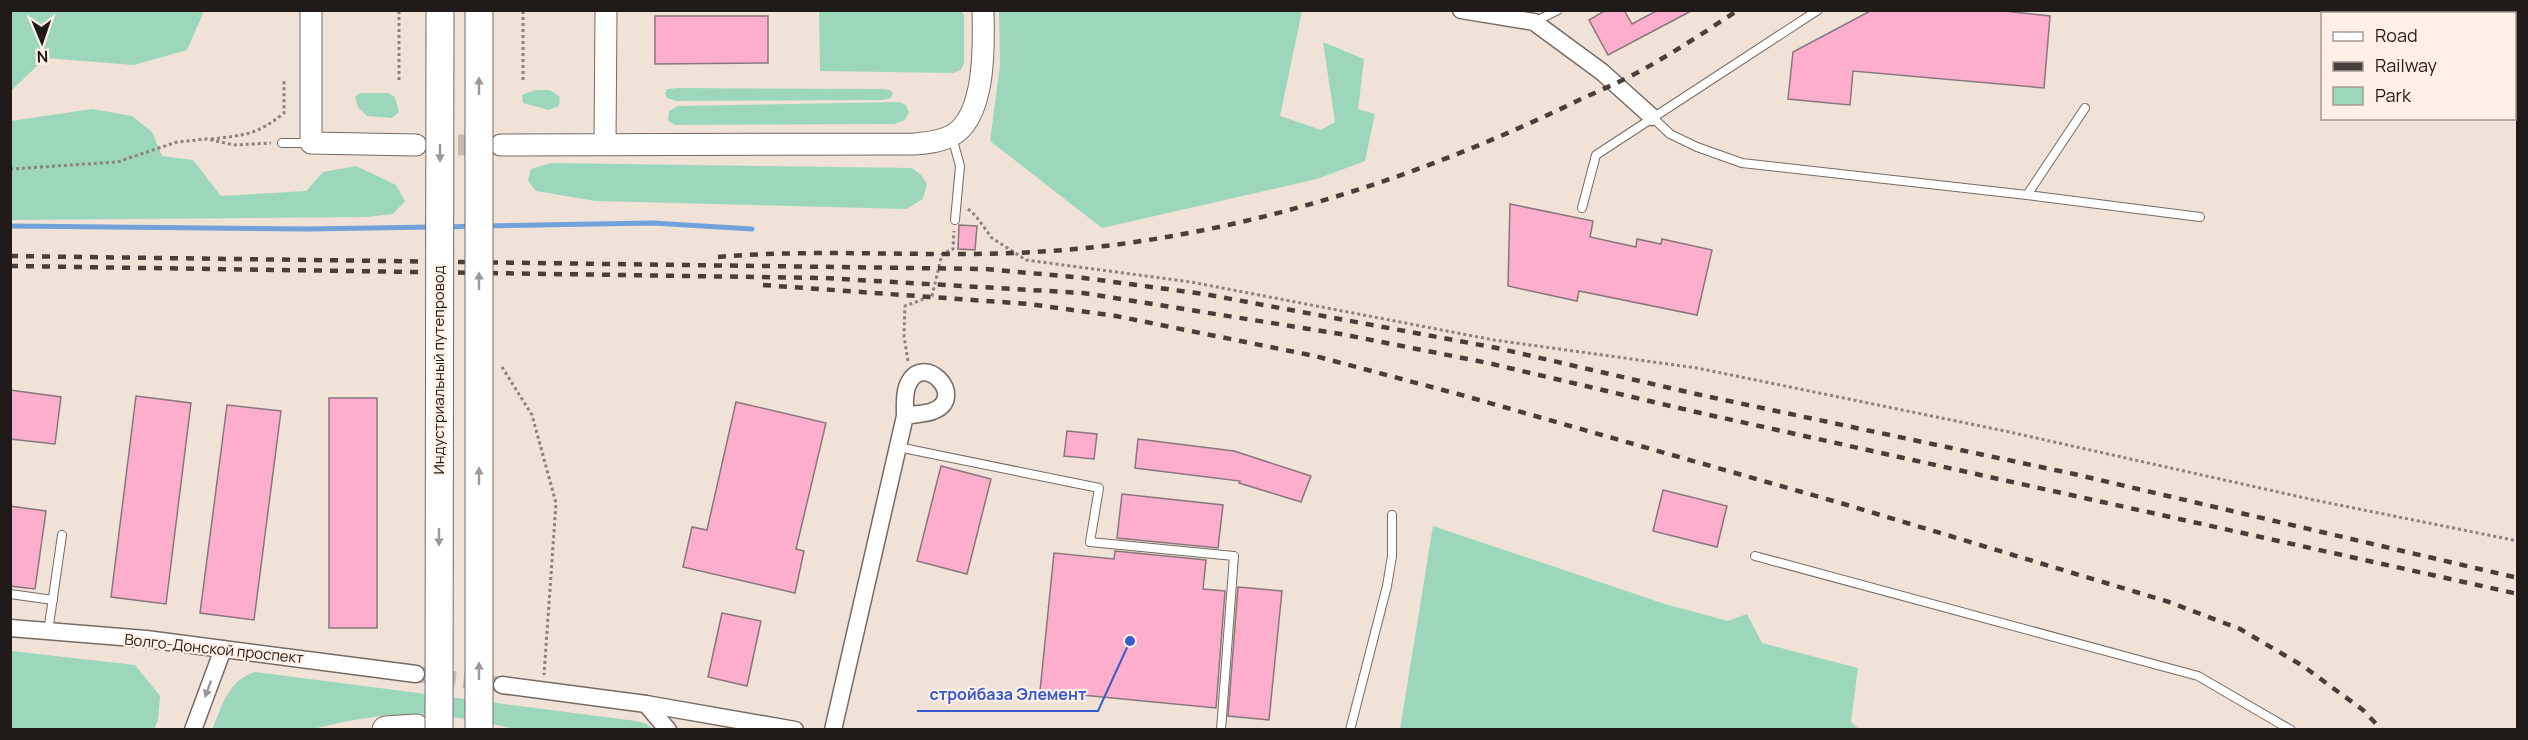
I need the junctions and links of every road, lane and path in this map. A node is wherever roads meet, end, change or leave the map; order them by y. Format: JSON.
{"nodes":[{"id":1,"x":311,"y":10,"type":"edge"},
{"id":2,"x":399,"y":10,"type":"edge"},
{"id":3,"x":440,"y":10,"type":"edge"},
{"id":4,"x":479,"y":10,"type":"edge"},
{"id":5,"x":523,"y":10,"type":"edge"},
{"id":6,"x":606,"y":10,"type":"edge"},
{"id":7,"x":983,"y":10,"type":"edge"},
{"id":8,"x":1461,"y":10,"type":"edge"},
{"id":9,"x":1558,"y":10,"type":"edge"},
{"id":10,"x":1818,"y":10,"type":"edge"},
{"id":11,"x":1534,"y":22,"type":"junction"},
{"id":12,"x":399,"y":80,"type":"dead end"},
{"id":13,"x":523,"y":80,"type":"dead end"},
{"id":14,"x":284,"y":81,"type":"dead end"},
{"id":15,"x":2085,"y":108,"type":"dead end"},
{"id":16,"x":1652,"y":117,"type":"junction"},
{"id":17,"x":951,"y":136,"type":"junction"},
{"id":18,"x":207,"y":140,"type":"junction"},
{"id":19,"x":282,"y":143,"type":"joint"},
{"id":20,"x":311,"y":143,"type":"junction"},
{"id":21,"x":605,"y":144,"type":"junction"},
{"id":22,"x":416,"y":145,"type":"tunnel mouth"},
{"id":23,"x":501,"y":145,"type":"tunnel mouth"},
{"id":24,"x":10,"y":169,"type":"edge"},
{"id":25,"x":2026,"y":195,"type":"junction"},
{"id":26,"x":956,"y":200,"type":"junction"},
{"id":27,"x":1581,"y":208,"type":"dead end"},
{"id":28,"x":2200,"y":217,"type":"dead end"},
{"id":29,"x":955,"y":220,"type":"joint"},
{"id":30,"x":499,"y":363,"type":"dead end"},
{"id":31,"x":911,"y":378,"type":"junction"},
{"id":32,"x":905,"y":416,"type":"junction"},
{"id":33,"x":898,"y":447,"type":"junction"},
{"id":34,"x":1392,"y":515,"type":"dead end"},
{"id":35,"x":62,"y":535,"type":"dead end"},
{"id":36,"x":2517,"y":541,"type":"edge"},
{"id":37,"x":1755,"y":555,"type":"dead end"},
{"id":38,"x":10,"y":594,"type":"edge"},
{"id":39,"x":53,"y":600,"type":"junction"},
{"id":40,"x":10,"y":628,"type":"edge"},
{"id":41,"x":48,"y":632,"type":"junction"},
{"id":42,"x":223,"y":649,"type":"junction"},
{"id":43,"x":416,"y":674,"type":"tunnel mouth"},
{"id":44,"x":502,"y":685,"type":"tunnel mouth"},
{"id":45,"x":543,"y":690,"type":"junction"},
{"id":46,"x":646,"y":704,"type":"junction"},
{"id":47,"x":734,"y":720,"type":"junction"},
{"id":48,"x":193,"y":729,"type":"edge"},
{"id":49,"x":386,"y":729,"type":"edge"},
{"id":50,"x":428,"y":729,"type":"edge"},
{"id":51,"x":479,"y":729,"type":"edge"},
{"id":52,"x":668,"y":729,"type":"edge"},
{"id":53,"x":714,"y":729,"type":"edge"},
{"id":54,"x":795,"y":729,"type":"edge"},
{"id":55,"x":832,"y":729,"type":"edge"},
{"id":56,"x":1221,"y":729,"type":"edge"},
{"id":57,"x":1350,"y":729,"type":"edge"},
{"id":58,"x":2291,"y":729,"type":"edge"}],
"edges":[{"from":1,"to":20,"type":"street"},
{"from":2,"to":12,"type":"path"},
{"from":3,"to":50,"type":"main road","name":"Индустриальный путепровод","one_way":true,"bridge":true},
{"from":51,"to":4,"type":"main road","one_way":true,"bridge":true},
{"from":5,"to":13,"type":"path"},
{"from":6,"to":21,"type":"street"},
{"from":7,"to":17,"type":"street"},
{"from":8,"to":11,"type":"street"},
{"from":9,"to":11,"type":"lane"},
{"from":10,"to":16,"type":"lane"},
{"from":11,"to":16,"type":"street"},
{"from":14,"to":18,"type":"path"},
{"from":15,"to":25,"type":"lane"},
{"from":16,"to":25,"type":"lane"},
{"from":16,"to":27,"type":"lane"},
{"from":17,"to":21,"type":"street"},
{"from":17,"to":26,"type":"lane"},
{"from":18,"to":19,"type":"path"},
{"from":18,"to":24,"type":"path"},
{"from":19,"to":20,"type":"lane"},
{"from":20,"to":22,"type":"street"},
{"from":21,"to":23,"type":"street"},
{"from":25,"to":28,"type":"lane"},
{"from":26,"to":29,"type":"lane"},
{"from":26,"to":36,"type":"path"},
{"from":29,"to":31,"type":"path"},
{"from":30,"to":45,"type":"path"},
{"from":31,"to":32,"type":"street"},
{"from":31,"to":32,"type":"street"},
{"from":32,"to":33,"type":"street"},
{"from":33,"to":55,"type":"street"},
{"from":33,"to":56,"type":"lane"},
{"from":34,"to":57,"type":"lane"},
{"from":35,"to":39,"type":"lane"},
{"from":37,"to":58,"type":"lane"},
{"from":38,"to":39,"type":"lane"},
{"from":39,"to":41,"type":"lane"},
{"from":40,"to":41,"type":"street","name":"Волго-Донской проспект"},
{"from":41,"to":42,"type":"street","name":"Волго-Донской проспект"},
{"from":42,"to":43,"type":"street","name":"Волго-Донской проспект"},
{"from":42,"to":48,"type":"street","one_way":true},
{"from":44,"to":45,"type":"street"},
{"from":45,"to":46,"type":"street"},
{"from":46,"to":47,"type":"street"},
{"from":46,"to":52,"type":"street"},
{"from":47,"to":53,"type":"street"},
{"from":47,"to":54,"type":"street"},
{"from":49,"to":50,"type":"main road"}]}
